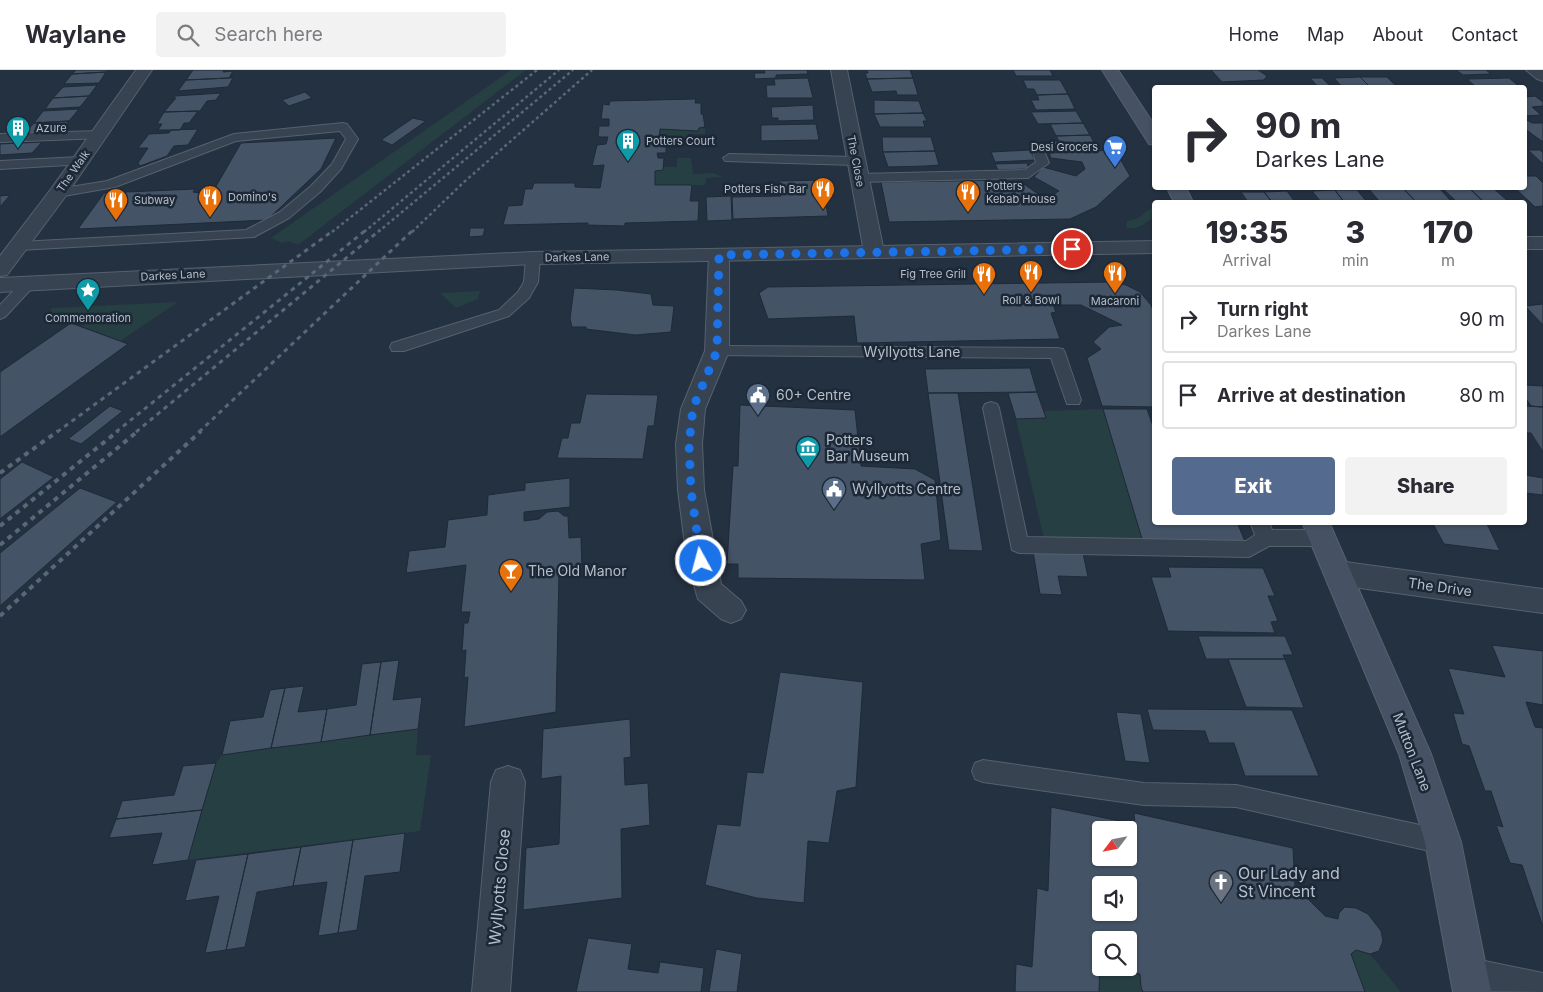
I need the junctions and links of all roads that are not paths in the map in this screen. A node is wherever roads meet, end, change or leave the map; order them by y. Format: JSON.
{"nodes":[{"id":1,"x":144,"y":70,"type":"edge"},
{"id":2,"x":839,"y":70,"type":"edge"},
{"id":3,"x":1110,"y":70,"type":"edge"},
{"id":4,"x":1534,"y":70,"type":"edge"},
{"id":5,"x":1543,"y":76,"type":"edge"},
{"id":6,"x":9,"y":122,"type":"dead end"},
{"id":7,"x":98,"y":135,"type":"junction"},
{"id":8,"x":1152,"y":135,"type":"edge"},
{"id":9,"x":0,"y":136,"type":"edge"},
{"id":10,"x":1039,"y":152,"type":"dead end"},
{"id":11,"x":729,"y":158,"type":"dead end"},
{"id":12,"x":80,"y":161,"type":"junction"},
{"id":13,"x":0,"y":166,"type":"edge"},
{"id":14,"x":857,"y":169,"type":"junction"},
{"id":15,"x":58,"y":193,"type":"junction"},
{"id":16,"x":1527,"y":243,"type":"edge"},
{"id":17,"x":1543,"y":243,"type":"edge"},
{"id":18,"x":19,"y":246,"type":"junction"},
{"id":19,"x":1152,"y":247,"type":"edge"},
{"id":20,"x":874,"y":252,"type":"junction"},
{"id":21,"x":719,"y":255,"type":"junction"},
{"id":22,"x":532,"y":258,"type":"junction"},
{"id":23,"x":0,"y":270,"type":"edge"},
{"id":24,"x":28,"y":284,"type":"junction"},
{"id":25,"x":0,"y":285,"type":"edge"},
{"id":26,"x":0,"y":314,"type":"edge"},
{"id":27,"x":398,"y":347,"type":"dead end"},
{"id":28,"x":717,"y":351,"type":"junction"},
{"id":29,"x":1073,"y":400,"type":"dead end"},
{"id":30,"x":991,"y":408,"type":"dead end"},
{"id":31,"x":1263,"y":530,"type":"edge"},
{"id":32,"x":1319,"y":530,"type":"edge"},
{"id":33,"x":1338,"y":573,"type":"junction"},
{"id":34,"x":1543,"y":601,"type":"edge"},
{"id":35,"x":731,"y":610,"type":"dead end"},
{"id":36,"x":983,"y":771,"type":"dead end"},
{"id":37,"x":508,"y":782,"type":"dead end"},
{"id":38,"x":1443,"y":842,"type":"junction"},
{"id":39,"x":1471,"y":984,"type":"edge"},
{"id":40,"x":491,"y":992,"type":"edge"},
{"id":41,"x":1543,"y":992,"type":"edge"}],
"edges":[{"from":1,"to":7,"type":"street","name":"The Walk"},
{"from":2,"to":14,"type":"street","name":"The Close"},
{"from":3,"to":8,"type":"main road"},
{"from":4,"to":5,"type":"street"},
{"from":6,"to":9,"type":"lane"},
{"from":7,"to":9,"type":"lane"},
{"from":7,"to":12,"type":"street","name":"The Walk"},
{"from":10,"to":14,"type":"lane"},
{"from":11,"to":14,"type":"lane"},
{"from":12,"to":13,"type":"lane"},
{"from":12,"to":15,"type":"street","name":"The Walk"},
{"from":14,"to":20,"type":"street","name":"The Close"},
{"from":15,"to":18,"type":"street","name":"The Walk"},
{"from":15,"to":18,"type":"lane"},
{"from":16,"to":17,"type":"street"},
{"from":18,"to":23,"type":"street","name":"The Walk"},
{"from":19,"to":20,"type":"street","name":"Darkes Lane"},
{"from":20,"to":21,"type":"street","name":"Darkes Lane"},
{"from":21,"to":22,"type":"street","name":"Darkes Lane"},
{"from":21,"to":28,"type":"street"},
{"from":22,"to":24,"type":"street","name":"Darkes Lane"},
{"from":22,"to":27,"type":"lane"},
{"from":24,"to":25,"type":"street","name":"Darkes Lane"},
{"from":24,"to":26,"type":"lane"},
{"from":28,"to":29,"type":"lane","name":"Wyllyotts Lane"},
{"from":28,"to":35,"type":"street"},
{"from":30,"to":31,"type":"lane"},
{"from":31,"to":32,"type":"lane"},
{"from":32,"to":33,"type":"main road","name":"Mutton Lane"},
{"from":33,"to":34,"type":"street","name":"The Drive"},
{"from":33,"to":38,"type":"main road","name":"Mutton Lane"},
{"from":36,"to":38,"type":"lane"},
{"from":37,"to":40,"type":"street","name":"Wyllyotts Close"},
{"from":38,"to":39,"type":"main road","name":"Mutton Lane"},
{"from":39,"to":41,"type":"street"}]}
